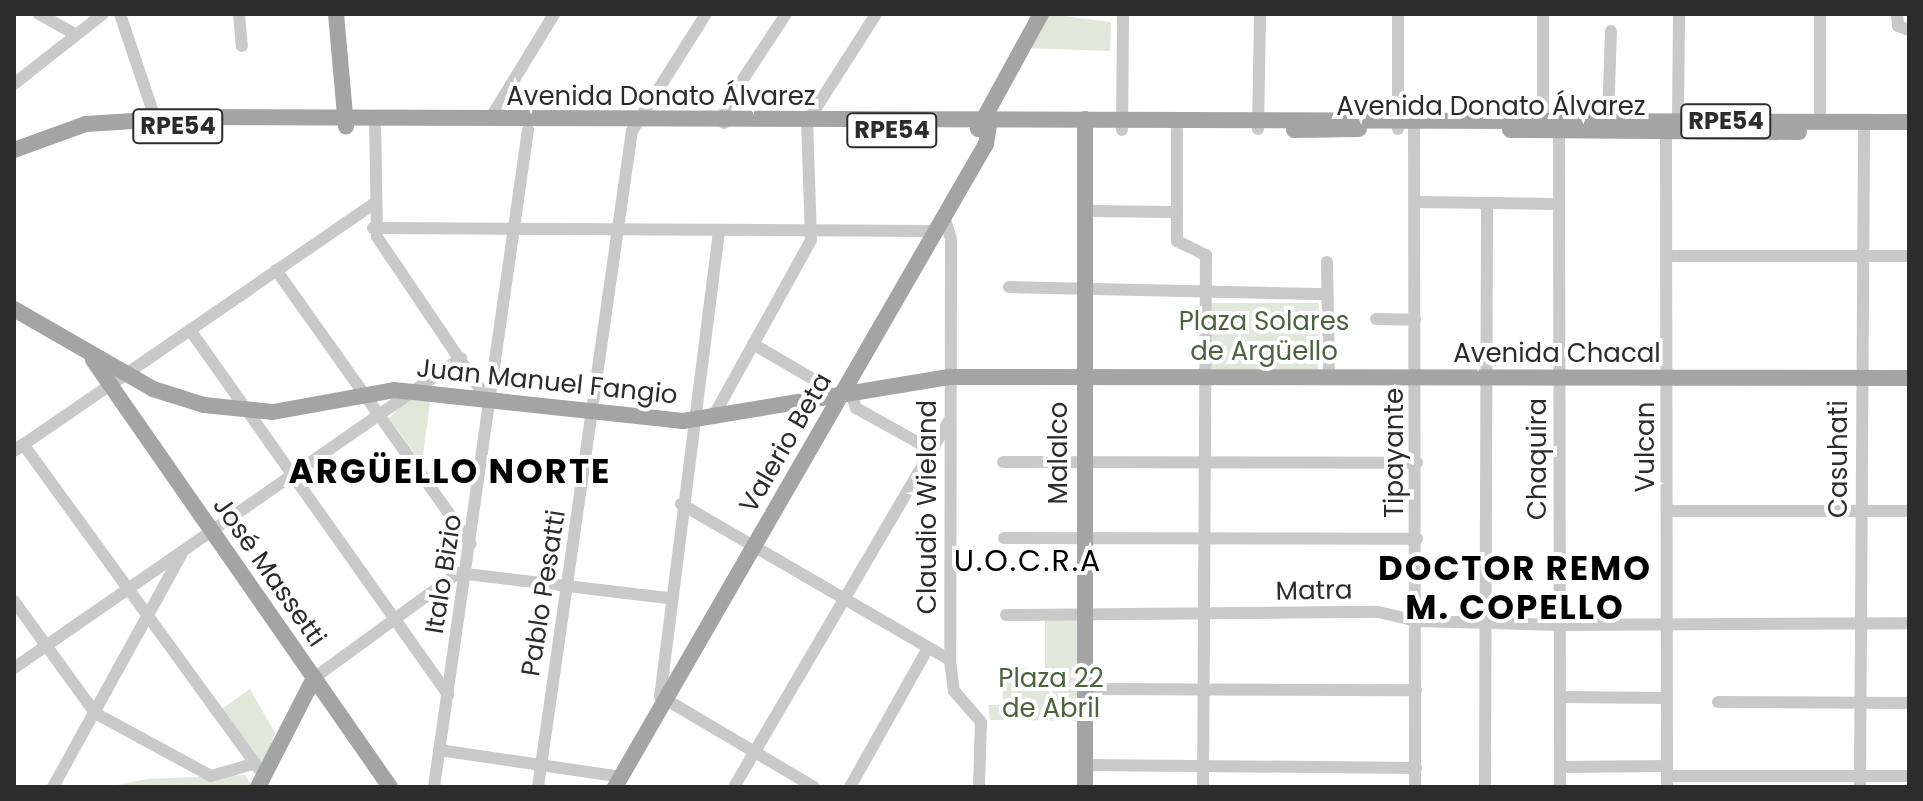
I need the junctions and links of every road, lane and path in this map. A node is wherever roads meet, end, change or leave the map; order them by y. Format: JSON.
{"nodes":[{"id":1,"x":39,"y":14,"type":"edge"},
{"id":2,"x":103,"y":14,"type":"edge"},
{"id":3,"x":120,"y":14,"type":"edge"},
{"id":4,"x":239,"y":14,"type":"edge"},
{"id":5,"x":336,"y":14,"type":"edge"},
{"id":6,"x":554,"y":14,"type":"edge"},
{"id":7,"x":706,"y":14,"type":"edge"},
{"id":8,"x":786,"y":14,"type":"edge"},
{"id":9,"x":876,"y":14,"type":"edge"},
{"id":10,"x":1041,"y":14,"type":"edge"},
{"id":11,"x":1123,"y":14,"type":"edge"},
{"id":12,"x":1260,"y":14,"type":"edge"},
{"id":13,"x":1398,"y":14,"type":"edge"},
{"id":14,"x":1543,"y":14,"type":"edge"},
{"id":15,"x":1679,"y":14,"type":"edge"},
{"id":16,"x":1820,"y":14,"type":"edge"},
{"id":17,"x":1897,"y":14,"type":"edge"},
{"id":18,"x":1909,"y":30,"type":"edge"},
{"id":19,"x":1611,"y":31,"type":"dead end"},
{"id":20,"x":75,"y":34,"type":"junction"},
{"id":21,"x":242,"y":46,"type":"dead end"},
{"id":22,"x":14,"y":84,"type":"edge"},
{"id":23,"x":155,"y":118,"type":"junction"},
{"id":24,"x":490,"y":119,"type":"junction"},
{"id":25,"x":1608,"y":120,"type":"junction"},
{"id":26,"x":1820,"y":121,"type":"junction"},
{"id":27,"x":1909,"y":122,"type":"edge"},
{"id":28,"x":724,"y":123,"type":"junction"},
{"id":29,"x":346,"y":124,"type":"junction"},
{"id":30,"x":375,"y":124,"type":"junction"},
{"id":31,"x":1122,"y":124,"type":"junction"},
{"id":32,"x":1258,"y":124,"type":"junction"},
{"id":33,"x":1406,"y":124,"type":"junction"},
{"id":34,"x":984,"y":125,"type":"junction"},
{"id":35,"x":1085,"y":125,"type":"junction"},
{"id":36,"x":634,"y":126,"type":"junction"},
{"id":37,"x":806,"y":126,"type":"junction"},
{"id":38,"x":1671,"y":126,"type":"junction"},
{"id":39,"x":1548,"y":127,"type":"junction"},
{"id":40,"x":528,"y":130,"type":"junction"},
{"id":41,"x":1177,"y":130,"type":"junction"},
{"id":42,"x":1864,"y":132,"type":"junction"},
{"id":43,"x":1909,"y":132,"type":"edge"},
{"id":44,"x":14,"y":153,"type":"edge"},
{"id":45,"x":1415,"y":202,"type":"junction"},
{"id":46,"x":1487,"y":203,"type":"junction"},
{"id":47,"x":374,"y":204,"type":"junction"},
{"id":48,"x":1559,"y":204,"type":"junction"},
{"id":49,"x":1087,"y":211,"type":"junction"},
{"id":50,"x":1176,"y":212,"type":"junction"},
{"id":51,"x":944,"y":216,"type":"junction"},
{"id":52,"x":373,"y":228,"type":"junction"},
{"id":53,"x":516,"y":231,"type":"junction"},
{"id":54,"x":719,"y":231,"type":"junction"},
{"id":55,"x":814,"y":231,"type":"junction"},
{"id":56,"x":935,"y":231,"type":"junction"},
{"id":57,"x":620,"y":232,"type":"junction"},
{"id":58,"x":1668,"y":256,"type":"junction"},
{"id":59,"x":1862,"y":256,"type":"junction"},
{"id":60,"x":1909,"y":256,"type":"edge"},
{"id":61,"x":1327,"y":262,"type":"dead end"},
{"id":62,"x":276,"y":270,"type":"junction"},
{"id":63,"x":1009,"y":287,"type":"dead end"},
{"id":64,"x":1085,"y":288,"type":"junction"},
{"id":65,"x":1327,"y":294,"type":"junction"},
{"id":66,"x":1205,"y":296,"type":"junction"},
{"id":67,"x":14,"y":309,"type":"edge"},
{"id":68,"x":1376,"y":319,"type":"dead end"},
{"id":69,"x":1415,"y":320,"type":"junction"},
{"id":70,"x":190,"y":330,"type":"junction"},
{"id":71,"x":753,"y":344,"type":"junction"},
{"id":72,"x":461,"y":358,"type":"junction"},
{"id":73,"x":1205,"y":376,"type":"junction"},
{"id":74,"x":950,"y":377,"type":"junction"},
{"id":75,"x":1083,"y":377,"type":"junction"},
{"id":76,"x":1329,"y":377,"type":"junction"},
{"id":77,"x":1484,"y":377,"type":"junction"},
{"id":78,"x":1416,"y":378,"type":"junction"},
{"id":79,"x":1560,"y":378,"type":"junction"},
{"id":80,"x":1861,"y":378,"type":"junction"},
{"id":81,"x":1909,"y":378,"type":"edge"},
{"id":82,"x":116,"y":379,"type":"junction"},
{"id":83,"x":1668,"y":379,"type":"junction"},
{"id":84,"x":411,"y":391,"type":"junction"},
{"id":85,"x":363,"y":392,"type":"junction"},
{"id":86,"x":841,"y":397,"type":"junction"},
{"id":87,"x":490,"y":404,"type":"junction"},
{"id":88,"x":248,"y":410,"type":"junction"},
{"id":89,"x":380,"y":415,"type":"junction"},
{"id":90,"x":593,"y":415,"type":"junction"},
{"id":91,"x":713,"y":417,"type":"junction"},
{"id":92,"x":694,"y":420,"type":"junction"},
{"id":93,"x":949,"y":420,"type":"junction"},
{"id":94,"x":19,"y":448,"type":"edge"},
{"id":95,"x":928,"y":448,"type":"junction"},
{"id":96,"x":1206,"y":460,"type":"junction"},
{"id":97,"x":1084,"y":461,"type":"junction"},
{"id":98,"x":1003,"y":462,"type":"dead end"},
{"id":99,"x":1417,"y":463,"type":"junction"},
{"id":100,"x":293,"y":476,"type":"junction"},
{"id":101,"x":681,"y":504,"type":"junction"},
{"id":102,"x":1668,"y":511,"type":"junction"},
{"id":103,"x":1861,"y":511,"type":"junction"},
{"id":104,"x":1909,"y":511,"type":"edge"},
{"id":105,"x":211,"y":532,"type":"junction"},
{"id":106,"x":1004,"y":538,"type":"dead end"},
{"id":107,"x":1084,"y":538,"type":"junction"},
{"id":108,"x":1205,"y":538,"type":"junction"},
{"id":109,"x":1417,"y":539,"type":"junction"},
{"id":110,"x":471,"y":544,"type":"junction"},
{"id":111,"x":753,"y":547,"type":"junction"},
{"id":112,"x":183,"y":552,"type":"junction"},
{"id":113,"x":467,"y":572,"type":"junction"},
{"id":114,"x":569,"y":585,"type":"junction"},
{"id":115,"x":125,"y":591,"type":"junction"},
{"id":116,"x":668,"y":598,"type":"junction"},
{"id":117,"x":841,"y":600,"type":"junction"},
{"id":118,"x":14,"y":601,"type":"edge"},
{"id":119,"x":1085,"y":613,"type":"junction"},
{"id":120,"x":1205,"y":614,"type":"junction"},
{"id":121,"x":1006,"y":615,"type":"dead end"},
{"id":122,"x":394,"y":619,"type":"junction"},
{"id":123,"x":145,"y":621,"type":"junction"},
{"id":124,"x":1416,"y":621,"type":"junction"},
{"id":125,"x":1484,"y":622,"type":"junction"},
{"id":126,"x":1861,"y":623,"type":"junction"},
{"id":127,"x":1909,"y":623,"type":"edge"},
{"id":128,"x":1560,"y":625,"type":"junction"},
{"id":129,"x":1668,"y":625,"type":"junction"},
{"id":130,"x":47,"y":648,"type":"junction"},
{"id":131,"x":927,"y":650,"type":"junction"},
{"id":132,"x":950,"y":660,"type":"junction"},
{"id":133,"x":14,"y":668,"type":"edge"},
{"id":134,"x":314,"y":678,"type":"junction"},
{"id":135,"x":1085,"y":689,"type":"junction"},
{"id":136,"x":1204,"y":690,"type":"junction"},
{"id":137,"x":1416,"y":690,"type":"junction"},
{"id":138,"x":448,"y":695,"type":"junction"},
{"id":139,"x":1560,"y":697,"type":"junction"},
{"id":140,"x":1666,"y":698,"type":"junction"},
{"id":141,"x":1718,"y":702,"type":"dead end"},
{"id":142,"x":664,"y":703,"type":"junction"},
{"id":143,"x":1860,"y":703,"type":"junction"},
{"id":144,"x":1909,"y":703,"type":"edge"},
{"id":145,"x":95,"y":713,"type":"junction"},
{"id":146,"x":439,"y":750,"type":"junction"},
{"id":147,"x":753,"y":753,"type":"junction"},
{"id":148,"x":250,"y":765,"type":"junction"},
{"id":149,"x":540,"y":765,"type":"junction"},
{"id":150,"x":1085,"y":765,"type":"junction"},
{"id":151,"x":1203,"y":766,"type":"junction"},
{"id":152,"x":1560,"y":767,"type":"junction"},
{"id":153,"x":1416,"y":768,"type":"junction"},
{"id":154,"x":1667,"y":776,"type":"edge"},
{"id":155,"x":1909,"y":776,"type":"edge"},
{"id":156,"x":261,"y":781,"type":"edge"},
{"id":157,"x":618,"y":782,"type":"edge"},
{"id":158,"x":1860,"y":782,"type":"edge"},
{"id":159,"x":53,"y":787,"type":"edge"},
{"id":160,"x":390,"y":787,"type":"edge"},
{"id":161,"x":434,"y":787,"type":"edge"},
{"id":162,"x":538,"y":787,"type":"edge"},
{"id":163,"x":734,"y":787,"type":"edge"},
{"id":164,"x":814,"y":787,"type":"edge"},
{"id":165,"x":850,"y":787,"type":"edge"},
{"id":166,"x":979,"y":787,"type":"edge"},
{"id":167,"x":1085,"y":787,"type":"edge"},
{"id":168,"x":1203,"y":787,"type":"edge"},
{"id":169,"x":1415,"y":787,"type":"edge"},
{"id":170,"x":1485,"y":787,"type":"edge"},
{"id":171,"x":1560,"y":787,"type":"edge"}],
"edges":[{"from":1,"to":20,"type":"street"},
{"from":2,"to":20,"type":"street"},
{"from":3,"to":23,"type":"street"},
{"from":4,"to":21,"type":"street"},
{"from":5,"to":29,"type":"main road"},
{"from":6,"to":24,"type":"street"},
{"from":7,"to":36,"type":"street"},
{"from":8,"to":28,"type":"street"},
{"from":9,"to":37,"type":"street"},
{"from":10,"to":34,"type":"main road","name":"Valerio Beta"},
{"from":11,"to":31,"type":"street"},
{"from":12,"to":32,"type":"street"},
{"from":13,"to":33,"type":"street","name":"Tipayante"},
{"from":14,"to":39,"type":"street","name":"Chaquira"},
{"from":15,"to":38,"type":"street","name":"Vulcan"},
{"from":16,"to":26,"type":"street"},
{"from":17,"to":18,"type":"street"},
{"from":19,"to":25,"type":"street"},
{"from":20,"to":22,"type":"street"},
{"from":23,"to":29,"type":"main road","name":"Avenida Donato Álvarez","number":"RPE54"},
{"from":23,"to":44,"type":"main road","name":"Avenida Donato Álvarez","number":"RPE54"},
{"from":24,"to":30,"type":"main road","name":"Avenida Donato Álvarez","number":"RPE54"},
{"from":24,"to":36,"type":"main road","name":"Avenida Donato Álvarez","number":"RPE54"},
{"from":25,"to":38,"type":"main road","name":"Avenida Donato Álvarez","number":"RPE54"},
{"from":25,"to":39,"type":"main road","name":"Avenida Donato Álvarez","number":"RPE54"},
{"from":26,"to":27,"type":"main road","name":"Avenida Donato Álvarez","number":"RPE54"},
{"from":26,"to":38,"type":"main road","name":"Avenida Donato Álvarez","number":"RPE54"},
{"from":28,"to":36,"type":"main road","name":"Avenida Donato Álvarez","number":"RPE54"},
{"from":28,"to":37,"type":"main road","name":"Avenida Donato Álvarez","number":"RPE54"},
{"from":29,"to":30,"type":"main road","name":"Avenida Donato Álvarez","number":"RPE54"},
{"from":29,"to":44,"type":"main road","name":"Avenida Donato Álvarez","number":"RPE54"},
{"from":30,"to":40,"type":"main road","name":"Avenida Donato Álvarez","number":"RPE54"},
{"from":30,"to":47,"type":"street"},
{"from":31,"to":32,"type":"main road","name":"Avenida Donato Álvarez","number":"RPE54"},
{"from":31,"to":35,"type":"main road","name":"Avenida Donato Álvarez","number":"RPE54"},
{"from":31,"to":41,"type":"main road","name":"Avenida Donato Álvarez","number":"RPE54"},
{"from":32,"to":33,"type":"main road","name":"Avenida Donato Álvarez","number":"RPE54"},
{"from":32,"to":41,"type":"main road","name":"Avenida Donato Álvarez","number":"RPE54"},
{"from":33,"to":39,"type":"main road","name":"Avenida Donato Álvarez","number":"RPE54"},
{"from":33,"to":45,"type":"street","name":"Tipayante"},
{"from":34,"to":35,"type":"main road","name":"Avenida Donato Álvarez","number":"RPE54"},
{"from":34,"to":37,"type":"main road","name":"Avenida Donato Álvarez","number":"RPE54"},
{"from":34,"to":51,"type":"main road","name":"Valerio Beta"},
{"from":35,"to":49,"type":"main road","name":"Malalco"},
{"from":36,"to":37,"type":"main road","name":"Avenida Donato Álvarez","number":"RPE54"},
{"from":36,"to":40,"type":"main road","name":"Avenida Donato Álvarez","number":"RPE54"},
{"from":36,"to":57,"type":"street","name":"Pablo Pesatti"},
{"from":37,"to":55,"type":"street"},
{"from":38,"to":39,"type":"main road","name":"Avenida Donato Álvarez","number":"RPE54"},
{"from":38,"to":42,"type":"main road","name":"Avenida Donato Álvarez","number":"RPE54"},
{"from":38,"to":58,"type":"street","name":"Vulcan"},
{"from":39,"to":48,"type":"street","name":"Chaquira"},
{"from":40,"to":53,"type":"street","name":"Italo Bizio"},
{"from":41,"to":50,"type":"street"},
{"from":42,"to":43,"type":"main road","name":"Avenida Donato Álvarez","number":"RPE54"},
{"from":42,"to":59,"type":"street","name":"Casuhati"},
{"from":45,"to":46,"type":"street"},
{"from":45,"to":69,"type":"street","name":"Tipayante"},
{"from":46,"to":48,"type":"street"},
{"from":46,"to":77,"type":"street"},
{"from":47,"to":52,"type":"street"},
{"from":47,"to":62,"type":"street"},
{"from":48,"to":79,"type":"street","name":"Chaquira"},
{"from":49,"to":50,"type":"street"},
{"from":49,"to":64,"type":"main road","name":"Malalco"},
{"from":50,"to":66,"type":"street"},
{"from":51,"to":56,"type":"main road","name":"Valerio Beta"},
{"from":51,"to":74,"type":"street","name":"Claudio Wieland"},
{"from":52,"to":53,"type":"street"},
{"from":52,"to":72,"type":"street"},
{"from":53,"to":57,"type":"street"},
{"from":53,"to":87,"type":"street","name":"Italo Bizio"},
{"from":54,"to":55,"type":"street"},
{"from":54,"to":57,"type":"street"},
{"from":54,"to":92,"type":"street"},
{"from":55,"to":56,"type":"street"},
{"from":55,"to":71,"type":"street"},
{"from":56,"to":86,"type":"main road","name":"Valerio Beta"},
{"from":57,"to":90,"type":"street","name":"Pablo Pesatti"},
{"from":58,"to":59,"type":"street"},
{"from":58,"to":83,"type":"street","name":"Vulcan"},
{"from":59,"to":60,"type":"street"},
{"from":59,"to":80,"type":"street","name":"Casuhati"},
{"from":61,"to":65,"type":"street"},
{"from":62,"to":70,"type":"street"},
{"from":62,"to":85,"type":"street"},
{"from":63,"to":64,"type":"street"},
{"from":64,"to":66,"type":"street"},
{"from":64,"to":75,"type":"main road","name":"Malalco"},
{"from":65,"to":66,"type":"street"},
{"from":65,"to":76,"type":"street"},
{"from":66,"to":73,"type":"street"},
{"from":67,"to":82,"type":"main road"},
{"from":68,"to":69,"type":"street"},
{"from":69,"to":78,"type":"street","name":"Tipayante"},
{"from":70,"to":82,"type":"street"},
{"from":70,"to":88,"type":"street"},
{"from":71,"to":86,"type":"street"},
{"from":71,"to":91,"type":"street"},
{"from":72,"to":84,"type":"street"},
{"from":72,"to":87,"type":"street"},
{"from":73,"to":75,"type":"main road","name":"Juan Manuel Fangio"},
{"from":73,"to":76,"type":"main road","name":"Avenida Chacal"},
{"from":73,"to":96,"type":"street"},
{"from":74,"to":75,"type":"main road","name":"Juan Manuel Fangio"},
{"from":74,"to":86,"type":"main road","name":"Juan Manuel Fangio"},
{"from":74,"to":93,"type":"street","name":"Claudio Wieland"},
{"from":75,"to":97,"type":"main road","name":"Malalco"},
{"from":76,"to":78,"type":"main road","name":"Avenida Chacal"},
{"from":77,"to":78,"type":"main road","name":"Avenida Chacal"},
{"from":77,"to":79,"type":"main road","name":"Avenida Chacal"},
{"from":77,"to":125,"type":"street"},
{"from":78,"to":99,"type":"street","name":"Tipayante"},
{"from":79,"to":83,"type":"main road","name":"Avenida Chacal"},
{"from":79,"to":128,"type":"street","name":"Chaquira"},
{"from":80,"to":81,"type":"main road","name":"Avenida Chacal"},
{"from":80,"to":83,"type":"main road","name":"Avenida Chacal"},
{"from":80,"to":103,"type":"street","name":"Casuhati"},
{"from":82,"to":88,"type":"main road","name":"Juan Manuel Fangio"},
{"from":82,"to":94,"type":"street"},
{"from":82,"to":105,"type":"main road","name":"José Massetti"},
{"from":83,"to":102,"type":"street","name":"Vulcan"},
{"from":84,"to":85,"type":"main road","name":"Juan Manuel Fangio"},
{"from":84,"to":87,"type":"main road","name":"Juan Manuel Fangio"},
{"from":84,"to":89,"type":"street"},
{"from":85,"to":88,"type":"main road","name":"Juan Manuel Fangio"},
{"from":85,"to":89,"type":"street"},
{"from":86,"to":91,"type":"main road","name":"Juan Manuel Fangio"},
{"from":86,"to":95,"type":"street"},
{"from":86,"to":111,"type":"main road","name":"Valerio Beta"},
{"from":87,"to":90,"type":"main road","name":"Juan Manuel Fangio"},
{"from":87,"to":110,"type":"street","name":"Italo Bizio"},
{"from":88,"to":100,"type":"street"},
{"from":89,"to":100,"type":"street"},
{"from":89,"to":110,"type":"street"},
{"from":90,"to":92,"type":"main road","name":"Juan Manuel Fangio"},
{"from":90,"to":114,"type":"street","name":"Pablo Pesatti"},
{"from":91,"to":92,"type":"main road","name":"Juan Manuel Fangio"},
{"from":92,"to":101,"type":"street"},
{"from":93,"to":95,"type":"street"},
{"from":93,"to":132,"type":"street","name":"Claudio Wieland"},
{"from":94,"to":115,"type":"street"},
{"from":95,"to":117,"type":"street"},
{"from":96,"to":97,"type":"street"},
{"from":96,"to":99,"type":"street"},
{"from":96,"to":108,"type":"street"},
{"from":97,"to":98,"type":"street"},
{"from":97,"to":107,"type":"main road","name":"Malalco"},
{"from":99,"to":109,"type":"street","name":"Tipayante"},
{"from":100,"to":105,"type":"street"},
{"from":100,"to":122,"type":"street"},
{"from":101,"to":111,"type":"street"},
{"from":101,"to":116,"type":"street"},
{"from":102,"to":103,"type":"street"},
{"from":102,"to":129,"type":"street","name":"Vulcan"},
{"from":103,"to":104,"type":"street"},
{"from":103,"to":126,"type":"street","name":"Casuhati"},
{"from":105,"to":112,"type":"street"},
{"from":105,"to":134,"type":"main road","name":"José Massetti"},
{"from":106,"to":107,"type":"street"},
{"from":107,"to":108,"type":"street"},
{"from":107,"to":119,"type":"main road","name":"Malalco"},
{"from":108,"to":109,"type":"street"},
{"from":108,"to":120,"type":"street"},
{"from":109,"to":124,"type":"street","name":"Tipayante"},
{"from":110,"to":113,"type":"street","name":"Italo Bizio"},
{"from":111,"to":117,"type":"street"},
{"from":111,"to":142,"type":"main road","name":"Valerio Beta"},
{"from":112,"to":115,"type":"street"},
{"from":112,"to":123,"type":"street"},
{"from":113,"to":114,"type":"street"},
{"from":113,"to":122,"type":"street"},
{"from":113,"to":138,"type":"street","name":"Italo Bizio"},
{"from":114,"to":116,"type":"street"},
{"from":114,"to":149,"type":"street","name":"Pablo Pesatti"},
{"from":115,"to":123,"type":"street"},
{"from":115,"to":130,"type":"street"},
{"from":116,"to":142,"type":"street"},
{"from":117,"to":131,"type":"street"},
{"from":117,"to":147,"type":"street"},
{"from":118,"to":130,"type":"street"},
{"from":119,"to":120,"type":"street","name":"Matra"},
{"from":119,"to":121,"type":"street","name":"Matra"},
{"from":119,"to":135,"type":"main road","name":"Malalco"},
{"from":120,"to":124,"type":"street","name":"Matra"},
{"from":120,"to":136,"type":"street"},
{"from":122,"to":134,"type":"street"},
{"from":122,"to":138,"type":"street"},
{"from":123,"to":145,"type":"street"},
{"from":123,"to":148,"type":"street"},
{"from":124,"to":125,"type":"street","name":"Matra"},
{"from":124,"to":137,"type":"street","name":"Tipayante"},
{"from":125,"to":128,"type":"street","name":"Matra"},
{"from":125,"to":170,"type":"street"},
{"from":126,"to":127,"type":"street","name":"Matra"},
{"from":126,"to":129,"type":"street","name":"Matra"},
{"from":126,"to":143,"type":"street","name":"Casuhati"},
{"from":128,"to":129,"type":"street","name":"Matra"},
{"from":128,"to":139,"type":"street","name":"Chaquira"},
{"from":129,"to":140,"type":"street","name":"Vulcan"},
{"from":130,"to":133,"type":"street"},
{"from":130,"to":145,"type":"street"},
{"from":131,"to":132,"type":"street"},
{"from":131,"to":165,"type":"street"},
{"from":132,"to":166,"type":"street","name":"Claudio Wieland"},
{"from":134,"to":156,"type":"main road"},
{"from":134,"to":160,"type":"main road","name":"José Massetti"},
{"from":135,"to":136,"type":"street"},
{"from":135,"to":150,"type":"main road","name":"Malalco"},
{"from":136,"to":137,"type":"street"},
{"from":136,"to":151,"type":"street"},
{"from":137,"to":153,"type":"street","name":"Tipayante"},
{"from":138,"to":146,"type":"street","name":"Italo Bizio"},
{"from":139,"to":140,"type":"street"},
{"from":139,"to":152,"type":"street","name":"Chaquira"},
{"from":140,"to":154,"type":"street","name":"Vulcan"},
{"from":141,"to":143,"type":"street"},
{"from":142,"to":147,"type":"street"},
{"from":142,"to":157,"type":"main road","name":"Valerio Beta"},
{"from":143,"to":144,"type":"street"},
{"from":143,"to":158,"type":"street","name":"Casuhati"},
{"from":145,"to":148,"type":"street"},
{"from":145,"to":159,"type":"street"},
{"from":146,"to":149,"type":"street"},
{"from":146,"to":161,"type":"street","name":"Italo Bizio"},
{"from":147,"to":163,"type":"street"},
{"from":147,"to":164,"type":"street"},
{"from":148,"to":156,"type":"street"},
{"from":149,"to":157,"type":"street"},
{"from":149,"to":162,"type":"street","name":"Pablo Pesatti"},
{"from":150,"to":151,"type":"street"},
{"from":150,"to":167,"type":"main road","name":"Malalco"},
{"from":151,"to":153,"type":"street"},
{"from":151,"to":168,"type":"street"},
{"from":152,"to":154,"type":"street"},
{"from":152,"to":171,"type":"street","name":"Chaquira"},
{"from":153,"to":169,"type":"street","name":"Tipayante"},
{"from":154,"to":158,"type":"street"},
{"from":155,"to":158,"type":"street"}]}
